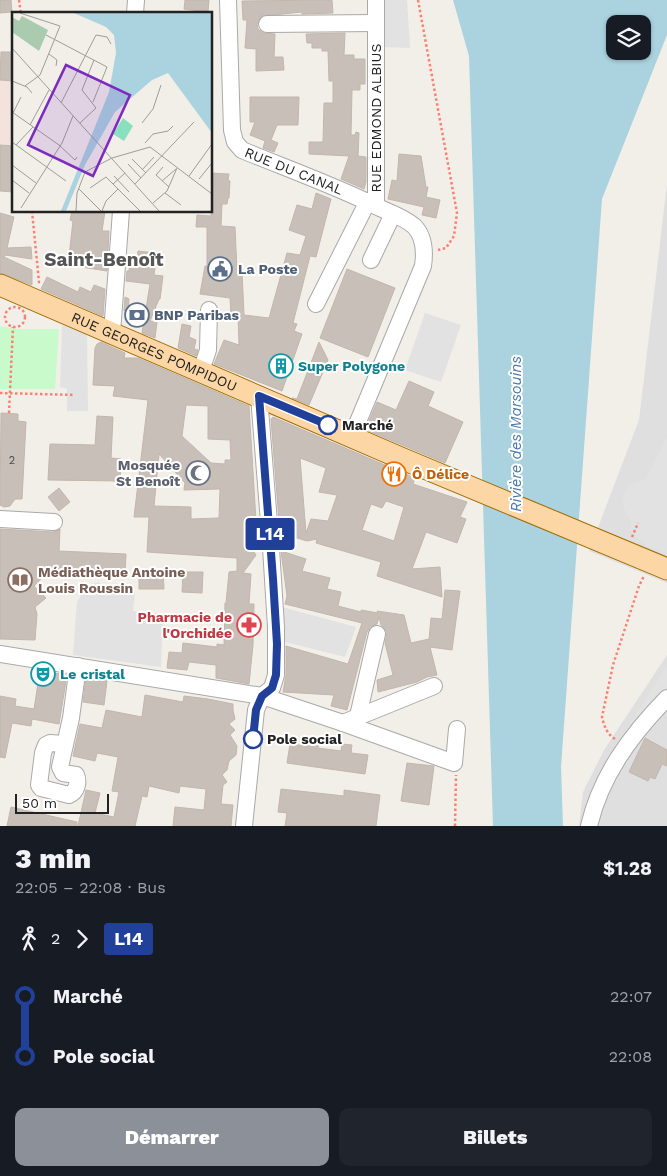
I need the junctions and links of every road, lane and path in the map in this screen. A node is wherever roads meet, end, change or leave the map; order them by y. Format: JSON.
{"nodes":[{"id":1,"x":228,"y":0,"type":"edge"},
{"id":2,"x":376,"y":0,"type":"edge"},
{"id":3,"x":418,"y":0,"type":"edge"},
{"id":4,"x":376,"y":23,"type":"junction"},
{"id":5,"x":267,"y":24,"type":"dead end"},
{"id":6,"x":372,"y":204,"type":"junction"},
{"id":7,"x":32,"y":212,"type":"edge"},
{"id":8,"x":121,"y":212,"type":"edge"},
{"id":9,"x":393,"y":214,"type":"junction"},
{"id":10,"x":424,"y":249,"type":"junction"},
{"id":11,"x":371,"y":260,"type":"dead end"},
{"id":12,"x":0,"y":285,"type":"edge"},
{"id":13,"x":24,"y":303,"type":"junction"},
{"id":14,"x":316,"y":304,"type":"dead end"},
{"id":15,"x":209,"y":310,"type":"dead end"},
{"id":16,"x":13,"y":327,"type":"junction"},
{"id":17,"x":112,"y":333,"type":"junction"},
{"id":18,"x":201,"y":371,"type":"junction"},
{"id":19,"x":0,"y":393,"type":"edge"},
{"id":20,"x":10,"y":393,"type":"junction"},
{"id":21,"x":75,"y":396,"type":"dead end"},
{"id":22,"x":259,"y":396,"type":"junction"},
{"id":23,"x":9,"y":414,"type":"dead end"},
{"id":24,"x":352,"y":436,"type":"junction"},
{"id":25,"x":0,"y":519,"type":"edge"},
{"id":26,"x":54,"y":522,"type":"dead end"},
{"id":27,"x":659,"y":566,"type":"edge"},
{"id":28,"x":377,"y":634,"type":"dead end"},
{"id":29,"x":0,"y":654,"type":"edge"},
{"id":30,"x":78,"y":666,"type":"junction"},
{"id":31,"x":434,"y":686,"type":"dead end"},
{"id":32,"x":262,"y":696,"type":"junction"},
{"id":33,"x":667,"y":698,"type":"edge"},
{"id":34,"x":358,"y":716,"type":"junction"},
{"id":35,"x":343,"y":723,"type":"junction"},
{"id":36,"x":457,"y":730,"type":"dead end"},
{"id":37,"x":615,"y":739,"type":"dead end"},
{"id":38,"x":64,"y":744,"type":"dead end"},
{"id":39,"x":454,"y":763,"type":"junction"},
{"id":40,"x":244,"y":826,"type":"edge"},
{"id":41,"x":455,"y":826,"type":"edge"},
{"id":42,"x":589,"y":826,"type":"edge"}],
"edges":[{"from":1,"to":6,"type":"street","name":"RUE DU CANAL"},
{"from":2,"to":4,"type":"street","name":"RUE EDMOND ALBIUS"},
{"from":3,"to":10,"type":"path"},
{"from":4,"to":5,"type":"street"},
{"from":4,"to":6,"type":"street","name":"RUE EDMOND ALBIUS"},
{"from":6,"to":9,"type":"street","name":"RUE EDMOND ALBIUS"},
{"from":6,"to":14,"type":"street"},
{"from":7,"to":13,"type":"path"},
{"from":8,"to":17,"type":"street"},
{"from":9,"to":10,"type":"street","name":"RUE EDMOND ALBIUS"},
{"from":9,"to":11,"type":"street"},
{"from":10,"to":24,"type":"street"},
{"from":12,"to":13,"type":"main road","name":"RUE GEORGES POMPIDOU"},
{"from":13,"to":16,"type":"path"},
{"from":13,"to":16,"type":"path"},
{"from":13,"to":17,"type":"main road","name":"RUE GEORGES POMPIDOU"},
{"from":15,"to":18,"type":"street"},
{"from":16,"to":20,"type":"path"},
{"from":17,"to":18,"type":"main road","name":"RUE GEORGES POMPIDOU"},
{"from":18,"to":22,"type":"main road","name":"RUE GEORGES POMPIDOU"},
{"from":19,"to":20,"type":"path"},
{"from":20,"to":21,"type":"path"},
{"from":20,"to":23,"type":"path"},
{"from":22,"to":24,"type":"main road","name":"RUE GEORGES POMPIDOU"},
{"from":22,"to":32,"type":"street"},
{"from":24,"to":27,"type":"main road","name":"RUE GEORGES POMPIDOU"},
{"from":25,"to":26,"type":"street"},
{"from":27,"to":37,"type":"path"},
{"from":28,"to":34,"type":"street"},
{"from":29,"to":30,"type":"street"},
{"from":30,"to":32,"type":"street"},
{"from":30,"to":38,"type":"street"},
{"from":31,"to":34,"type":"street"},
{"from":32,"to":35,"type":"street"},
{"from":32,"to":40,"type":"street"},
{"from":33,"to":42,"type":"street"},
{"from":34,"to":35,"type":"street"},
{"from":35,"to":39,"type":"street"},
{"from":36,"to":39,"type":"street"},
{"from":39,"to":41,"type":"path"}]}
